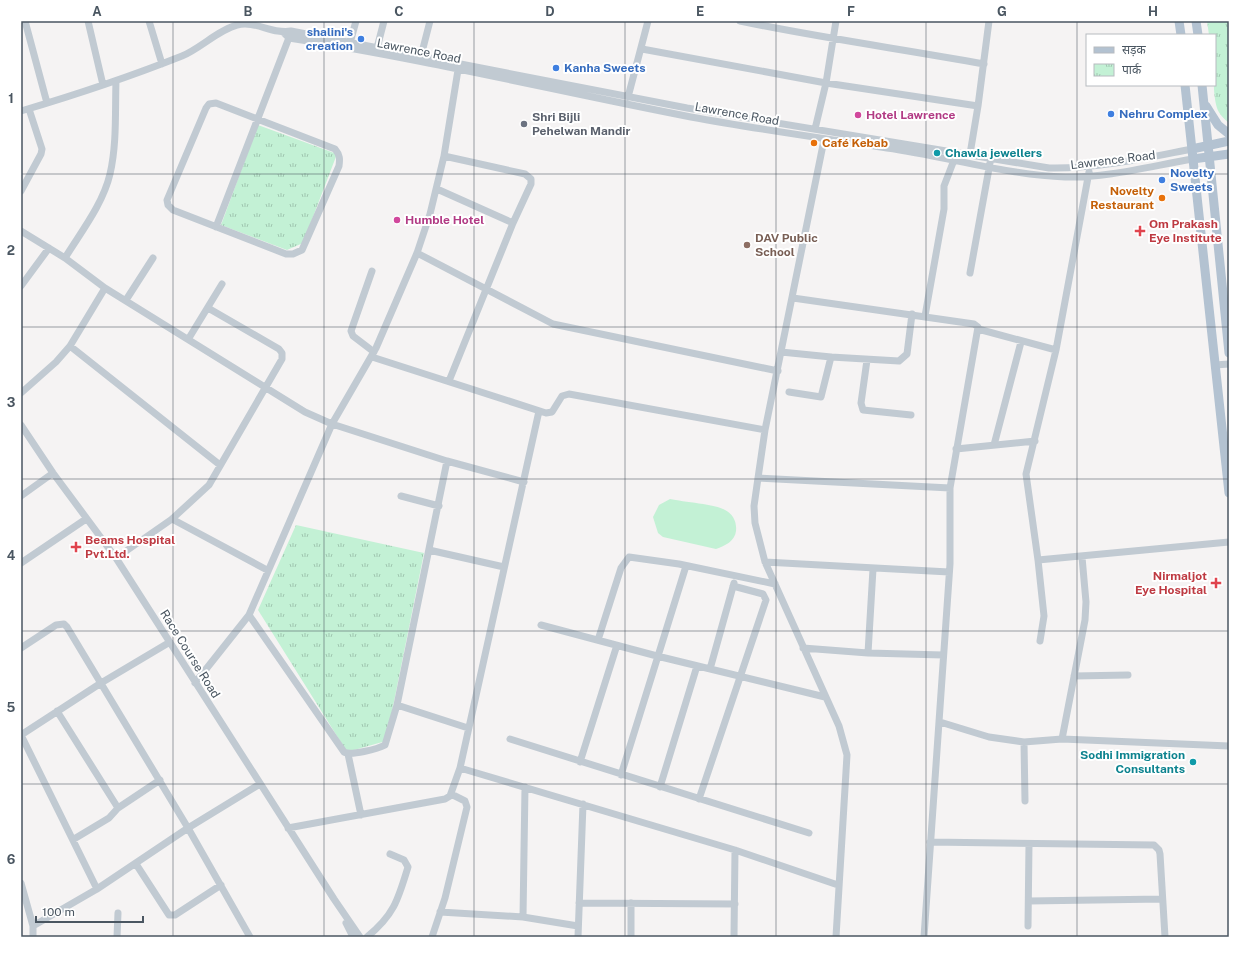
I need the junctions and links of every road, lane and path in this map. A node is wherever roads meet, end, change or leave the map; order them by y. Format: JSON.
{"nodes":[{"id":1,"x":25,"y":21,"type":"edge"},
{"id":2,"x":88,"y":21,"type":"edge"},
{"id":3,"x":149,"y":21,"type":"edge"},
{"id":4,"x":356,"y":21,"type":"edge"},
{"id":5,"x":384,"y":21,"type":"edge"},
{"id":6,"x":430,"y":21,"type":"edge"},
{"id":7,"x":648,"y":21,"type":"edge"},
{"id":8,"x":740,"y":21,"type":"edge"},
{"id":9,"x":836,"y":21,"type":"edge"},
{"id":10,"x":989,"y":21,"type":"edge"},
{"id":11,"x":1179,"y":21,"type":"edge"},
{"id":12,"x":1196,"y":21,"type":"edge"},
{"id":13,"x":236,"y":23,"type":"edge"},
{"id":14,"x":288,"y":34,"type":"junction"},
{"id":15,"x":1181,"y":34,"type":"edge"},
{"id":16,"x":1198,"y":34,"type":"edge"},
{"id":17,"x":833,"y":40,"type":"junction"},
{"id":18,"x":350,"y":43,"type":"junction"},
{"id":19,"x":377,"y":48,"type":"junction"},
{"id":20,"x":642,"y":49,"type":"junction"},
{"id":21,"x":421,"y":56,"type":"junction"},
{"id":22,"x":162,"y":64,"type":"junction"},
{"id":23,"x":984,"y":64,"type":"junction"},
{"id":24,"x":458,"y":70,"type":"junction"},
{"id":25,"x":116,"y":81,"type":"junction"},
{"id":26,"x":826,"y":83,"type":"junction"},
{"id":27,"x":104,"y":85,"type":"junction"},
{"id":28,"x":1185,"y":86,"type":"edge"},
{"id":29,"x":1202,"y":86,"type":"edge"},
{"id":30,"x":628,"y":97,"type":"junction"},
{"id":31,"x":47,"y":103,"type":"junction"},
{"id":32,"x":1204,"y":103,"type":"junction"},
{"id":33,"x":978,"y":106,"type":"junction"},
{"id":34,"x":29,"y":109,"type":"junction"},
{"id":35,"x":21,"y":111,"type":"edge"},
{"id":36,"x":257,"y":120,"type":"junction"},
{"id":37,"x":736,"y":121,"type":"junction"},
{"id":38,"x":815,"y":129,"type":"junction"},
{"id":39,"x":1229,"y":134,"type":"edge"},
{"id":40,"x":824,"y":140,"type":"junction"},
{"id":41,"x":1229,"y":141,"type":"edge"},
{"id":42,"x":1208,"y":146,"type":"junction"},
{"id":43,"x":1192,"y":149,"type":"junction"},
{"id":44,"x":970,"y":154,"type":"junction"},
{"id":45,"x":1229,"y":154,"type":"edge"},
{"id":46,"x":444,"y":156,"type":"junction"},
{"id":47,"x":1209,"y":157,"type":"junction"},
{"id":48,"x":991,"y":159,"type":"junction"},
{"id":49,"x":1192,"y":159,"type":"junction"},
{"id":50,"x":954,"y":160,"type":"junction"},
{"id":51,"x":990,"y":166,"type":"junction"},
{"id":52,"x":1090,"y":166,"type":"junction"},
{"id":53,"x":1088,"y":176,"type":"junction"},
{"id":54,"x":437,"y":189,"type":"junction"},
{"id":55,"x":21,"y":191,"type":"edge"},
{"id":56,"x":513,"y":223,"type":"junction"},
{"id":57,"x":216,"y":227,"type":"junction"},
{"id":58,"x":21,"y":231,"type":"edge"},
{"id":59,"x":49,"y":248,"type":"junction"},
{"id":60,"x":417,"y":253,"type":"junction"},
{"id":61,"x":66,"y":258,"type":"junction"},
{"id":62,"x":153,"y":258,"type":"dead end"},
{"id":63,"x":372,"y":271,"type":"dead end"},
{"id":64,"x":970,"y":273,"type":"dead end"},
{"id":65,"x":222,"y":284,"type":"dead end"},
{"id":66,"x":21,"y":286,"type":"edge"},
{"id":67,"x":105,"y":288,"type":"junction"},
{"id":68,"x":486,"y":290,"type":"junction"},
{"id":69,"x":793,"y":298,"type":"junction"},
{"id":70,"x":126,"y":300,"type":"junction"},
{"id":71,"x":208,"y":308,"type":"junction"},
{"id":72,"x":912,"y":314,"type":"junction"},
{"id":73,"x":925,"y":316,"type":"junction"},
{"id":74,"x":978,"y":329,"type":"junction"},
{"id":75,"x":189,"y":338,"type":"junction"},
{"id":76,"x":1021,"y":342,"type":"junction"},
{"id":77,"x":70,"y":346,"type":"junction"},
{"id":78,"x":1056,"y":350,"type":"junction"},
{"id":79,"x":782,"y":352,"type":"junction"},
{"id":80,"x":1229,"y":353,"type":"edge"},
{"id":81,"x":373,"y":354,"type":"junction"},
{"id":82,"x":831,"y":357,"type":"junction"},
{"id":83,"x":867,"y":360,"type":"junction"},
{"id":84,"x":1229,"y":364,"type":"edge"},
{"id":85,"x":1215,"y":365,"type":"junction"},
{"id":86,"x":778,"y":371,"type":"junction"},
{"id":87,"x":449,"y":381,"type":"junction"},
{"id":88,"x":265,"y":386,"type":"junction"},
{"id":89,"x":789,"y":392,"type":"dead end"},
{"id":90,"x":21,"y":393,"type":"edge"},
{"id":91,"x":539,"y":411,"type":"junction"},
{"id":92,"x":911,"y":415,"type":"dead end"},
{"id":93,"x":21,"y":424,"type":"edge"},
{"id":94,"x":332,"y":424,"type":"junction"},
{"id":95,"x":765,"y":430,"type":"junction"},
{"id":96,"x":1035,"y":441,"type":"junction"},
{"id":97,"x":994,"y":445,"type":"junction"},
{"id":98,"x":956,"y":449,"type":"junction"},
{"id":99,"x":448,"y":461,"type":"junction"},
{"id":100,"x":220,"y":465,"type":"junction"},
{"id":101,"x":53,"y":473,"type":"junction"},
{"id":102,"x":758,"y":478,"type":"junction"},
{"id":103,"x":524,"y":482,"type":"junction"},
{"id":104,"x":950,"y":488,"type":"junction"},
{"id":105,"x":1229,"y":493,"type":"edge"},
{"id":106,"x":21,"y":496,"type":"edge"},
{"id":107,"x":401,"y":496,"type":"dead end"},
{"id":108,"x":439,"y":506,"type":"junction"},
{"id":109,"x":86,"y":519,"type":"junction"},
{"id":110,"x":172,"y":519,"type":"junction"},
{"id":111,"x":1229,"y":542,"type":"edge"},
{"id":112,"x":430,"y":550,"type":"junction"},
{"id":113,"x":116,"y":558,"type":"junction"},
{"id":114,"x":1082,"y":558,"type":"junction"},
{"id":115,"x":1038,"y":560,"type":"junction"},
{"id":116,"x":765,"y":562,"type":"junction"},
{"id":117,"x":21,"y":563,"type":"edge"},
{"id":118,"x":686,"y":566,"type":"junction"},
{"id":119,"x":504,"y":567,"type":"junction"},
{"id":120,"x":873,"y":569,"type":"junction"},
{"id":121,"x":267,"y":570,"type":"junction"},
{"id":122,"x":949,"y":572,"type":"junction"},
{"id":123,"x":735,"y":576,"type":"junction"},
{"id":124,"x":775,"y":584,"type":"junction"},
{"id":125,"x":733,"y":586,"type":"junction"},
{"id":126,"x":249,"y":615,"type":"junction"},
{"id":127,"x":541,"y":625,"type":"dead end"},
{"id":128,"x":598,"y":640,"type":"junction"},
{"id":129,"x":1040,"y":641,"type":"dead end"},
{"id":130,"x":170,"y":642,"type":"junction"},
{"id":131,"x":617,"y":645,"type":"junction"},
{"id":132,"x":21,"y":648,"type":"edge"},
{"id":133,"x":803,"y":648,"type":"junction"},
{"id":134,"x":868,"y":653,"type":"junction"},
{"id":135,"x":943,"y":655,"type":"junction"},
{"id":136,"x":657,"y":656,"type":"junction"},
{"id":137,"x":697,"y":666,"type":"junction"},
{"id":138,"x":710,"y":670,"type":"junction"},
{"id":139,"x":1128,"y":675,"type":"dead end"},
{"id":140,"x":740,"y":676,"type":"junction"},
{"id":141,"x":1074,"y":676,"type":"junction"},
{"id":142,"x":101,"y":683,"type":"junction"},
{"id":143,"x":195,"y":683,"type":"junction"},
{"id":144,"x":825,"y":697,"type":"junction"},
{"id":145,"x":397,"y":705,"type":"junction"},
{"id":146,"x":57,"y":711,"type":"junction"},
{"id":147,"x":940,"y":722,"type":"junction"},
{"id":148,"x":468,"y":728,"type":"junction"},
{"id":149,"x":21,"y":735,"type":"edge"},
{"id":150,"x":510,"y":739,"type":"dead end"},
{"id":151,"x":1062,"y":739,"type":"junction"},
{"id":152,"x":1024,"y":742,"type":"junction"},
{"id":153,"x":1229,"y":746,"type":"edge"},
{"id":154,"x":348,"y":754,"type":"junction"},
{"id":155,"x":580,"y":762,"type":"junction"},
{"id":156,"x":460,"y":768,"type":"junction"},
{"id":157,"x":621,"y":774,"type":"junction"},
{"id":158,"x":160,"y":780,"type":"junction"},
{"id":159,"x":260,"y":784,"type":"junction"},
{"id":160,"x":660,"y":786,"type":"junction"},
{"id":161,"x":525,"y":787,"type":"junction"},
{"id":162,"x":451,"y":794,"type":"junction"},
{"id":163,"x":699,"y":799,"type":"junction"},
{"id":164,"x":1025,"y":801,"type":"dead end"},
{"id":165,"x":583,"y":804,"type":"junction"},
{"id":166,"x":118,"y":808,"type":"junction"},
{"id":167,"x":360,"y":815,"type":"junction"},
{"id":168,"x":188,"y":828,"type":"junction"},
{"id":169,"x":288,"y":828,"type":"junction"},
{"id":170,"x":809,"y":833,"type":"dead end"},
{"id":171,"x":74,"y":839,"type":"junction"},
{"id":172,"x":930,"y":842,"type":"junction"},
{"id":173,"x":1029,"y":844,"type":"junction"},
{"id":174,"x":736,"y":850,"type":"junction"},
{"id":175,"x":390,"y":854,"type":"dead end"},
{"id":176,"x":136,"y":864,"type":"junction"},
{"id":177,"x":21,"y":883,"type":"edge"},
{"id":178,"x":838,"y":885,"type":"junction"},
{"id":179,"x":221,"y":886,"type":"junction"},
{"id":180,"x":97,"y":890,"type":"junction"},
{"id":181,"x":1162,"y":899,"type":"junction"},
{"id":182,"x":334,"y":900,"type":"junction"},
{"id":183,"x":1029,"y":901,"type":"junction"},
{"id":184,"x":579,"y":903,"type":"junction"},
{"id":185,"x":631,"y":903,"type":"junction"},
{"id":186,"x":736,"y":904,"type":"junction"},
{"id":187,"x":440,"y":912,"type":"junction"},
{"id":188,"x":118,"y":913,"type":"dead end"},
{"id":189,"x":523,"y":917,"type":"junction"},
{"id":190,"x":33,"y":926,"type":"junction"},
{"id":191,"x":578,"y":926,"type":"junction"},
{"id":192,"x":1028,"y":926,"type":"dead end"},
{"id":193,"x":34,"y":937,"type":"edge"},
{"id":194,"x":117,"y":937,"type":"edge"},
{"id":195,"x":250,"y":937,"type":"edge"},
{"id":196,"x":353,"y":937,"type":"edge"},
{"id":197,"x":360,"y":937,"type":"edge"},
{"id":198,"x":367,"y":937,"type":"edge"},
{"id":199,"x":432,"y":937,"type":"edge"},
{"id":200,"x":578,"y":937,"type":"edge"},
{"id":201,"x":631,"y":937,"type":"edge"},
{"id":202,"x":734,"y":937,"type":"edge"},
{"id":203,"x":836,"y":937,"type":"edge"},
{"id":204,"x":924,"y":937,"type":"edge"},
{"id":205,"x":1165,"y":937,"type":"edge"}],
"edges":[{"from":1,"to":31,"type":"street"},
{"from":2,"to":27,"type":"street"},
{"from":3,"to":22,"type":"street"},
{"from":4,"to":18,"type":"street"},
{"from":5,"to":19,"type":"street"},
{"from":6,"to":21,"type":"street"},
{"from":7,"to":20,"type":"street"},
{"from":8,"to":17,"type":"street"},
{"from":9,"to":17,"type":"street"},
{"from":10,"to":23,"type":"street"},
{"from":11,"to":15,"type":"main road"},
{"from":12,"to":16,"type":"main road"},
{"from":13,"to":14,"type":"street","name":"Lawrence Road"},
{"from":13,"to":22,"type":"street"},
{"from":14,"to":18,"type":"street","name":"Lawrence Road"},
{"from":14,"to":24,"type":"street","name":"Lawrence Road"},
{"from":14,"to":36,"type":"street"},
{"from":17,"to":23,"type":"street"},
{"from":17,"to":26,"type":"street"},
{"from":18,"to":19,"type":"street","name":"Lawrence Road"},
{"from":19,"to":21,"type":"street","name":"Lawrence Road"},
{"from":20,"to":26,"type":"street"},
{"from":20,"to":30,"type":"street"},
{"from":21,"to":30,"type":"street","name":"Lawrence Road"},
{"from":22,"to":25,"type":"street"},
{"from":23,"to":33,"type":"street"},
{"from":24,"to":37,"type":"street","name":"Lawrence Road"},
{"from":24,"to":46,"type":"street"},
{"from":25,"to":27,"type":"street"},
{"from":25,"to":61,"type":"street"},
{"from":26,"to":33,"type":"street"},
{"from":26,"to":38,"type":"street"},
{"from":27,"to":31,"type":"street"},
{"from":28,"to":43,"type":"main road"},
{"from":29,"to":32,"type":"main road"},
{"from":30,"to":37,"type":"street","name":"Lawrence Road"},
{"from":31,"to":34,"type":"street"},
{"from":32,"to":39,"type":"main road"},
{"from":32,"to":42,"type":"main road"},
{"from":33,"to":44,"type":"street"},
{"from":34,"to":35,"type":"street"},
{"from":34,"to":55,"type":"street"},
{"from":36,"to":57,"type":"street"},
{"from":36,"to":57,"type":"street"},
{"from":36,"to":57,"type":"street"},
{"from":37,"to":38,"type":"street","name":"Lawrence Road"},
{"from":37,"to":40,"type":"street","name":"Lawrence Road"},
{"from":38,"to":44,"type":"street","name":"Lawrence Road"},
{"from":40,"to":50,"type":"street","name":"Lawrence Road"},
{"from":40,"to":69,"type":"street"},
{"from":41,"to":42,"type":"main road"},
{"from":42,"to":43,"type":"main road"},
{"from":42,"to":47,"type":"main road"},
{"from":43,"to":49,"type":"main road"},
{"from":43,"to":52,"type":"street","name":"Lawrence Road"},
{"from":44,"to":48,"type":"street","name":"Lawrence Road"},
{"from":45,"to":47,"type":"main road"},
{"from":46,"to":54,"type":"street"},
{"from":46,"to":56,"type":"street"},
{"from":47,"to":49,"type":"main road"},
{"from":47,"to":80,"type":"main road"},
{"from":48,"to":51,"type":"street"},
{"from":48,"to":52,"type":"street","name":"Lawrence Road"},
{"from":49,"to":53,"type":"street","name":"Lawrence Road"},
{"from":49,"to":85,"type":"main road"},
{"from":50,"to":51,"type":"street","name":"Lawrence Road"},
{"from":50,"to":73,"type":"street"},
{"from":51,"to":53,"type":"street","name":"Lawrence Road"},
{"from":51,"to":64,"type":"street"},
{"from":52,"to":53,"type":"street"},
{"from":53,"to":78,"type":"street"},
{"from":54,"to":56,"type":"street"},
{"from":54,"to":60,"type":"street"},
{"from":56,"to":68,"type":"street"},
{"from":58,"to":59,"type":"street"},
{"from":59,"to":61,"type":"street"},
{"from":59,"to":66,"type":"street"},
{"from":60,"to":68,"type":"street"},
{"from":60,"to":81,"type":"street"},
{"from":61,"to":67,"type":"street"},
{"from":62,"to":70,"type":"street"},
{"from":63,"to":81,"type":"street"},
{"from":65,"to":71,"type":"street"},
{"from":67,"to":70,"type":"street"},
{"from":67,"to":77,"type":"street"},
{"from":68,"to":86,"type":"street"},
{"from":68,"to":87,"type":"street"},
{"from":69,"to":72,"type":"street"},
{"from":69,"to":79,"type":"street"},
{"from":70,"to":75,"type":"street"},
{"from":71,"to":75,"type":"street"},
{"from":71,"to":88,"type":"street"},
{"from":72,"to":73,"type":"street"},
{"from":72,"to":83,"type":"street"},
{"from":73,"to":74,"type":"street"},
{"from":74,"to":76,"type":"street"},
{"from":74,"to":98,"type":"street"},
{"from":75,"to":88,"type":"street"},
{"from":76,"to":78,"type":"street"},
{"from":76,"to":97,"type":"street"},
{"from":77,"to":90,"type":"street"},
{"from":77,"to":100,"type":"street"},
{"from":78,"to":96,"type":"street"},
{"from":79,"to":82,"type":"street"},
{"from":79,"to":86,"type":"street"},
{"from":81,"to":87,"type":"street"},
{"from":81,"to":94,"type":"street"},
{"from":82,"to":83,"type":"street"},
{"from":82,"to":89,"type":"street"},
{"from":83,"to":92,"type":"street"},
{"from":84,"to":85,"type":"street"},
{"from":85,"to":105,"type":"main road"},
{"from":86,"to":95,"type":"street"},
{"from":87,"to":91,"type":"street"},
{"from":88,"to":94,"type":"street"},
{"from":88,"to":100,"type":"street"},
{"from":91,"to":95,"type":"street"},
{"from":91,"to":103,"type":"street"},
{"from":93,"to":101,"type":"street","name":"Race Course Road"},
{"from":94,"to":99,"type":"street"},
{"from":94,"to":121,"type":"street"},
{"from":95,"to":102,"type":"street"},
{"from":96,"to":97,"type":"street"},
{"from":96,"to":115,"type":"street"},
{"from":97,"to":98,"type":"street"},
{"from":98,"to":104,"type":"street"},
{"from":99,"to":103,"type":"street"},
{"from":99,"to":108,"type":"street"},
{"from":100,"to":110,"type":"street"},
{"from":101,"to":106,"type":"street"},
{"from":101,"to":109,"type":"street","name":"Race Course Road"},
{"from":102,"to":104,"type":"street"},
{"from":102,"to":116,"type":"street"},
{"from":103,"to":119,"type":"street"},
{"from":104,"to":122,"type":"street"},
{"from":107,"to":108,"type":"street"},
{"from":108,"to":112,"type":"street"},
{"from":109,"to":113,"type":"street","name":"Race Course Road"},
{"from":109,"to":117,"type":"street"},
{"from":110,"to":113,"type":"street"},
{"from":110,"to":121,"type":"street"},
{"from":111,"to":114,"type":"street"},
{"from":112,"to":119,"type":"street"},
{"from":112,"to":145,"type":"street"},
{"from":113,"to":130,"type":"street","name":"Race Course Road"},
{"from":114,"to":115,"type":"street"},
{"from":114,"to":141,"type":"street"},
{"from":115,"to":129,"type":"street"},
{"from":116,"to":120,"type":"street"},
{"from":116,"to":124,"type":"street"},
{"from":118,"to":123,"type":"street"},
{"from":118,"to":128,"type":"street"},
{"from":118,"to":136,"type":"street"},
{"from":119,"to":148,"type":"street"},
{"from":120,"to":122,"type":"street"},
{"from":120,"to":134,"type":"street"},
{"from":121,"to":126,"type":"street"},
{"from":122,"to":135,"type":"street"},
{"from":123,"to":124,"type":"street"},
{"from":123,"to":125,"type":"street"},
{"from":124,"to":133,"type":"street"},
{"from":125,"to":138,"type":"street"},
{"from":125,"to":140,"type":"street"},
{"from":126,"to":143,"type":"street"},
{"from":126,"to":154,"type":"street"},
{"from":127,"to":128,"type":"street"},
{"from":128,"to":131,"type":"street"},
{"from":130,"to":142,"type":"street"},
{"from":130,"to":143,"type":"street","name":"Race Course Road"},
{"from":131,"to":136,"type":"street"},
{"from":131,"to":155,"type":"street"},
{"from":132,"to":142,"type":"street"},
{"from":133,"to":134,"type":"street"},
{"from":133,"to":144,"type":"street"},
{"from":134,"to":135,"type":"street"},
{"from":135,"to":147,"type":"street"},
{"from":136,"to":137,"type":"street"},
{"from":136,"to":157,"type":"street"},
{"from":137,"to":138,"type":"street"},
{"from":137,"to":160,"type":"street"},
{"from":138,"to":140,"type":"street"},
{"from":139,"to":141,"type":"street"},
{"from":140,"to":144,"type":"street"},
{"from":140,"to":163,"type":"street"},
{"from":141,"to":151,"type":"street"},
{"from":142,"to":146,"type":"street"},
{"from":142,"to":158,"type":"street"},
{"from":143,"to":159,"type":"street","name":"Race Course Road"},
{"from":144,"to":178,"type":"street"},
{"from":145,"to":148,"type":"street"},
{"from":145,"to":154,"type":"street"},
{"from":146,"to":149,"type":"street"},
{"from":146,"to":166,"type":"street"},
{"from":147,"to":152,"type":"street"},
{"from":147,"to":172,"type":"street"},
{"from":148,"to":156,"type":"street"},
{"from":149,"to":171,"type":"street"},
{"from":150,"to":155,"type":"street"},
{"from":151,"to":152,"type":"street"},
{"from":151,"to":153,"type":"street"},
{"from":152,"to":164,"type":"street"},
{"from":154,"to":167,"type":"street"},
{"from":155,"to":157,"type":"street"},
{"from":156,"to":161,"type":"street"},
{"from":156,"to":162,"type":"street"},
{"from":157,"to":160,"type":"street"},
{"from":158,"to":166,"type":"street"},
{"from":158,"to":168,"type":"street"},
{"from":159,"to":168,"type":"street"},
{"from":159,"to":169,"type":"street","name":"Race Course Road"},
{"from":160,"to":163,"type":"street"},
{"from":161,"to":165,"type":"street"},
{"from":161,"to":189,"type":"street"},
{"from":162,"to":167,"type":"street"},
{"from":162,"to":187,"type":"street"},
{"from":163,"to":170,"type":"street"},
{"from":165,"to":174,"type":"street"},
{"from":165,"to":184,"type":"street"},
{"from":166,"to":171,"type":"street"},
{"from":167,"to":169,"type":"street"},
{"from":168,"to":176,"type":"street"},
{"from":168,"to":179,"type":"street"},
{"from":169,"to":182,"type":"street","name":"Race Course Road"},
{"from":171,"to":180,"type":"street"},
{"from":172,"to":173,"type":"street"},
{"from":172,"to":204,"type":"street"},
{"from":173,"to":181,"type":"street"},
{"from":173,"to":183,"type":"street"},
{"from":174,"to":178,"type":"street"},
{"from":174,"to":186,"type":"street"},
{"from":175,"to":198,"type":"street"},
{"from":176,"to":179,"type":"street"},
{"from":176,"to":180,"type":"street"},
{"from":177,"to":190,"type":"street"},
{"from":178,"to":203,"type":"street"},
{"from":179,"to":195,"type":"street"},
{"from":180,"to":190,"type":"street"},
{"from":181,"to":183,"type":"street"},
{"from":181,"to":205,"type":"street"},
{"from":182,"to":196,"type":"street","name":"Race Course Road"},
{"from":182,"to":197,"type":"street","name":"Race Course Road"},
{"from":183,"to":192,"type":"street"},
{"from":184,"to":185,"type":"street"},
{"from":184,"to":191,"type":"street"},
{"from":185,"to":186,"type":"street"},
{"from":185,"to":201,"type":"street"},
{"from":186,"to":202,"type":"street"},
{"from":187,"to":189,"type":"street"},
{"from":187,"to":199,"type":"street"},
{"from":188,"to":194,"type":"street"},
{"from":189,"to":191,"type":"street"},
{"from":190,"to":193,"type":"street"},
{"from":191,"to":200,"type":"street"}]}
